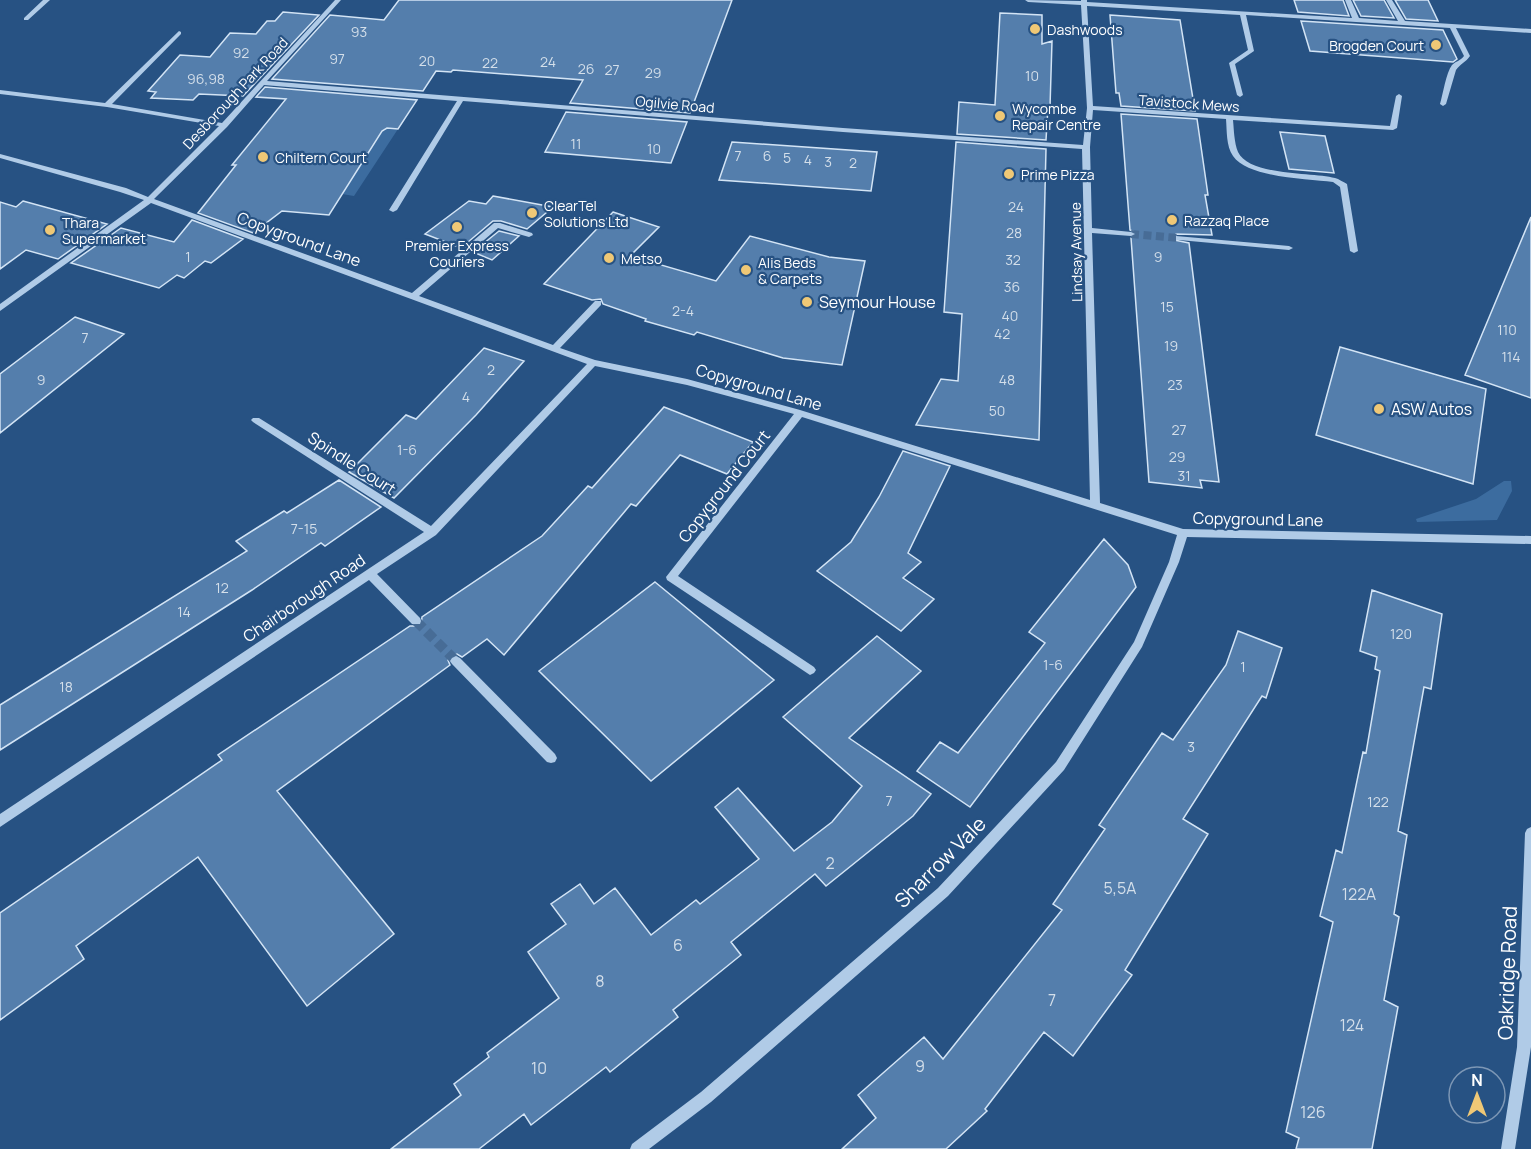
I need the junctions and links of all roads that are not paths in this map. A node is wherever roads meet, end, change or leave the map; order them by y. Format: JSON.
{"nodes":[{"id":1,"x":48,"y":0,"type":"edge"},
{"id":2,"x":338,"y":0,"type":"edge"},
{"id":3,"x":1028,"y":0,"type":"edge"},
{"id":4,"x":1348,"y":0,"type":"edge"},
{"id":5,"x":1389,"y":0,"type":"edge"},
{"id":6,"x":1084,"y":2,"type":"edge"},
{"id":7,"x":1243,"y":15,"type":"junction"},
{"id":8,"x":26,"y":20,"type":"dead end"},
{"id":9,"x":1356,"y":20,"type":"junction"},
{"id":10,"x":1402,"y":22,"type":"junction"},
{"id":11,"x":1452,"y":26,"type":"junction"},
{"id":12,"x":1531,"y":31,"type":"edge"},
{"id":13,"x":179,"y":33,"type":"dead end"},
{"id":14,"x":262,"y":83,"type":"junction"},
{"id":15,"x":0,"y":92,"type":"edge"},
{"id":16,"x":1240,"y":95,"type":"dead end"},
{"id":17,"x":1399,"y":96,"type":"dead end"},
{"id":18,"x":462,"y":98,"type":"junction"},
{"id":19,"x":1443,"y":104,"type":"dead end"},
{"id":20,"x":107,"y":105,"type":"junction"},
{"id":21,"x":1090,"y":108,"type":"junction"},
{"id":22,"x":1230,"y":118,"type":"junction"},
{"id":23,"x":224,"y":125,"type":"junction"},
{"id":24,"x":1086,"y":147,"type":"junction"},
{"id":25,"x":0,"y":156,"type":"edge"},
{"id":26,"x":148,"y":201,"type":"junction"},
{"id":27,"x":393,"y":210,"type":"dead end"},
{"id":28,"x":1089,"y":230,"type":"junction"},
{"id":29,"x":1131,"y":234,"type":"tunnel mouth"},
{"id":30,"x":529,"y":236,"type":"dead end"},
{"id":31,"x":1179,"y":238,"type":"tunnel mouth"},
{"id":32,"x":1289,"y":248,"type":"dead end"},
{"id":33,"x":1354,"y":251,"type":"dead end"},
{"id":34,"x":414,"y":296,"type":"junction"},
{"id":35,"x":598,"y":303,"type":"dead end"},
{"id":36,"x":0,"y":308,"type":"edge"},
{"id":37,"x":554,"y":349,"type":"junction"},
{"id":38,"x":593,"y":363,"type":"junction"},
{"id":39,"x":800,"y":413,"type":"junction"},
{"id":40,"x":256,"y":420,"type":"dead end"},
{"id":41,"x":1095,"y":504,"type":"junction"},
{"id":42,"x":432,"y":532,"type":"junction"},
{"id":43,"x":1183,"y":533,"type":"junction"},
{"id":44,"x":1531,"y":540,"type":"edge"},
{"id":45,"x":370,"y":574,"type":"junction"},
{"id":46,"x":416,"y":621,"type":"tunnel mouth"},
{"id":47,"x":456,"y":661,"type":"tunnel mouth"},
{"id":48,"x":810,"y":670,"type":"dead end"},
{"id":49,"x":550,"y":758,"type":"dead end"},
{"id":50,"x":0,"y":821,"type":"edge"},
{"id":51,"x":1531,"y":833,"type":"edge"},
{"id":52,"x":637,"y":1149,"type":"edge"},
{"id":53,"x":1508,"y":1149,"type":"edge"}],
"edges":[{"from":1,"to":8,"type":"street"},
{"from":2,"to":14,"type":"street","name":"Desborough Park Road"},
{"from":3,"to":6,"type":"street"},
{"from":4,"to":9,"type":"street"},
{"from":5,"to":10,"type":"street"},
{"from":6,"to":7,"type":"street"},
{"from":6,"to":21,"type":"street","name":"Lindsay Avenue"},
{"from":7,"to":9,"type":"street"},
{"from":7,"to":16,"type":"street"},
{"from":9,"to":10,"type":"street"},
{"from":10,"to":11,"type":"street"},
{"from":11,"to":12,"type":"street"},
{"from":11,"to":19,"type":"street"},
{"from":13,"to":20,"type":"street"},
{"from":14,"to":18,"type":"street","name":"Ogilvie Road"},
{"from":14,"to":23,"type":"street","name":"Desborough Park Road"},
{"from":15,"to":20,"type":"street"},
{"from":17,"to":22,"type":"street","name":"Tavistock Mews"},
{"from":18,"to":24,"type":"street","name":"Ogilvie Road"},
{"from":18,"to":27,"type":"street"},
{"from":20,"to":23,"type":"street"},
{"from":21,"to":22,"type":"street","name":"Tavistock Mews"},
{"from":21,"to":24,"type":"street","name":"Lindsay Avenue"},
{"from":22,"to":33,"type":"street"},
{"from":23,"to":26,"type":"street","name":"Desborough Park Road"},
{"from":24,"to":28,"type":"street","name":"Lindsay Avenue"},
{"from":25,"to":26,"type":"street","name":"Copyground Lane"},
{"from":26,"to":34,"type":"street","name":"Copyground Lane"},
{"from":26,"to":36,"type":"street","name":"Desborough Park Road"},
{"from":28,"to":29,"type":"street"},
{"from":28,"to":41,"type":"street","name":"Lindsay Avenue"},
{"from":30,"to":34,"type":"street"},
{"from":31,"to":32,"type":"street"},
{"from":34,"to":37,"type":"street","name":"Copyground Lane"},
{"from":35,"to":37,"type":"street"},
{"from":37,"to":38,"type":"street","name":"Copyground Lane"},
{"from":38,"to":39,"type":"street","name":"Copyground Lane"},
{"from":38,"to":42,"type":"street","name":"Chairborough Road"},
{"from":39,"to":41,"type":"street","name":"Copyground Lane"},
{"from":39,"to":48,"type":"street","name":"Copyground Court"},
{"from":40,"to":42,"type":"street","name":"Spindle Court"},
{"from":41,"to":43,"type":"street","name":"Copyground Lane"},
{"from":42,"to":45,"type":"street","name":"Chairborough Road"},
{"from":43,"to":44,"type":"street","name":"Copyground Lane"},
{"from":43,"to":52,"type":"street","name":"Sharrow Vale"},
{"from":45,"to":46,"type":"street"},
{"from":45,"to":50,"type":"street","name":"Chairborough Road"},
{"from":47,"to":49,"type":"street"},
{"from":51,"to":53,"type":"street","name":"Oakridge Road"}]}
